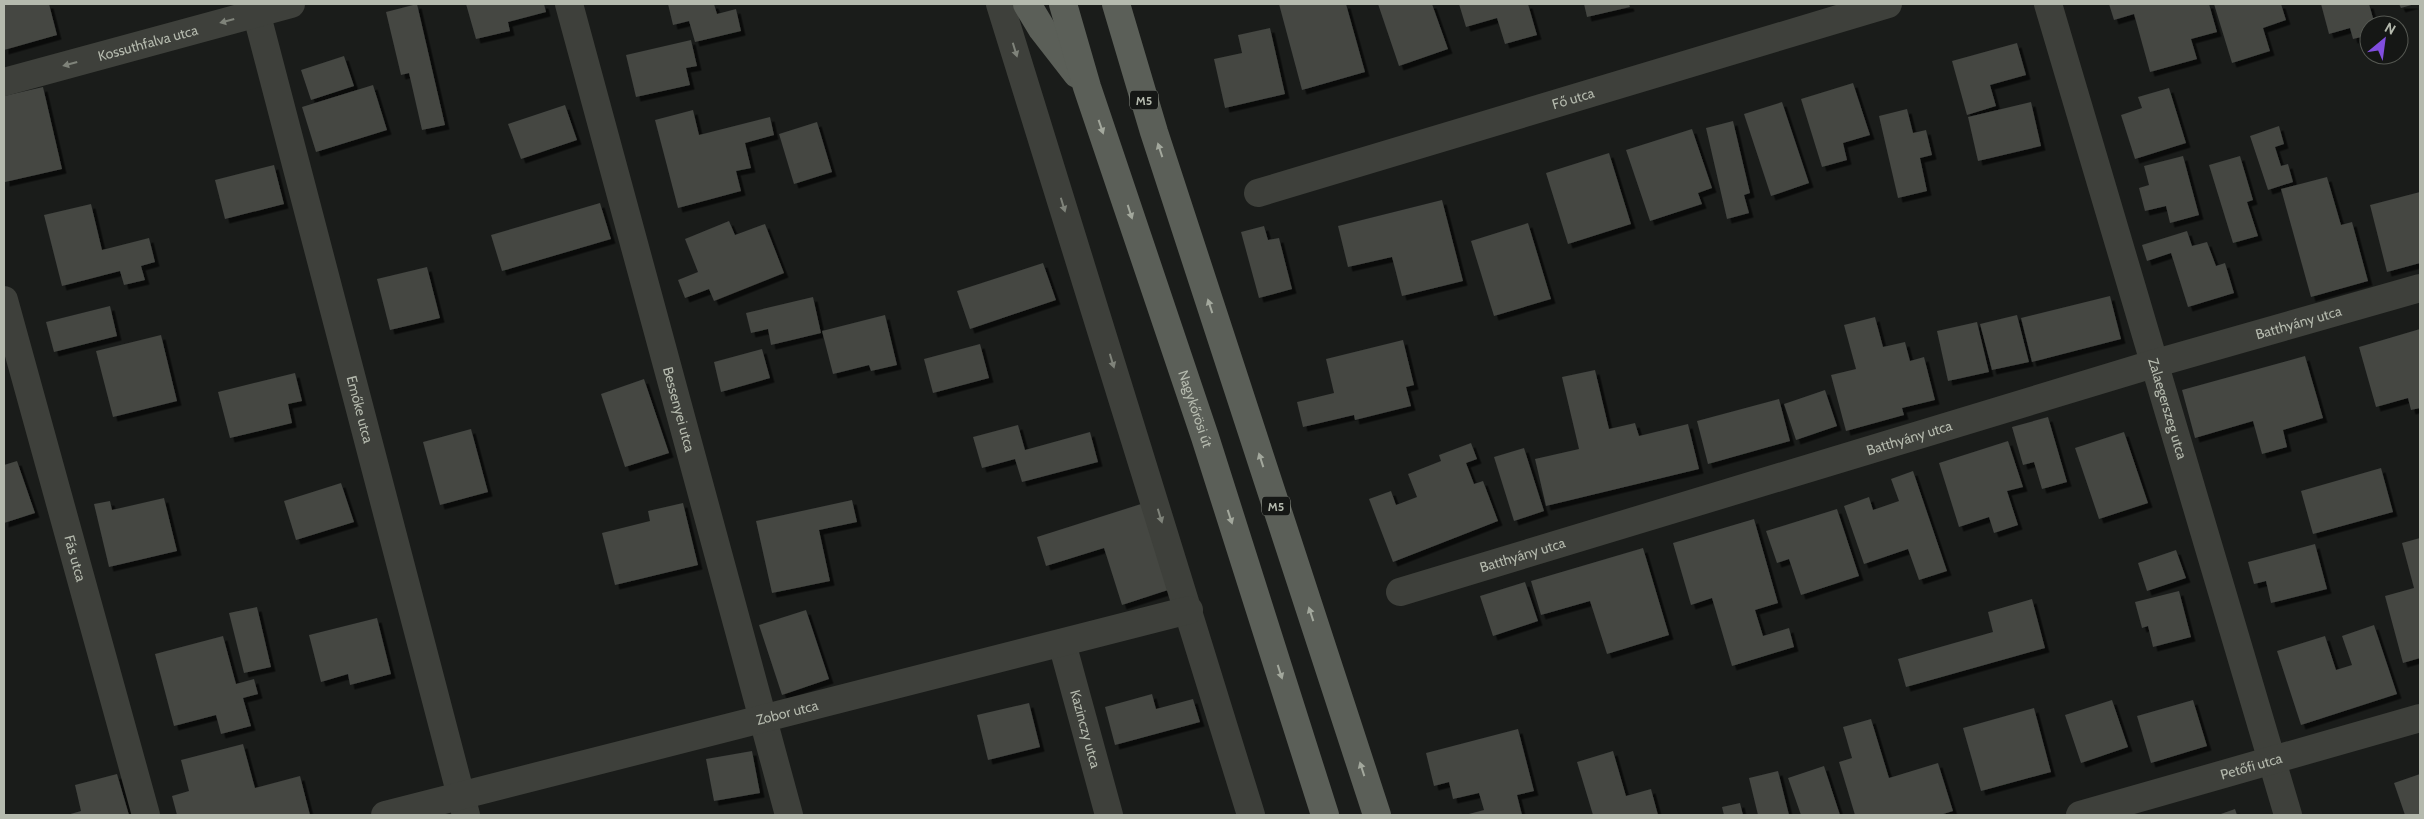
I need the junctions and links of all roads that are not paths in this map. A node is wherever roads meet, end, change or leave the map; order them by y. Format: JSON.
{"nodes":[{"id":1,"x":291,"y":4,"type":"edge"},
{"id":2,"x":568,"y":4,"type":"edge"},
{"id":3,"x":1000,"y":4,"type":"edge"},
{"id":4,"x":1027,"y":4,"type":"edge"},
{"id":5,"x":1063,"y":4,"type":"edge"},
{"id":6,"x":1116,"y":4,"type":"edge"},
{"id":7,"x":1888,"y":4,"type":"edge"},
{"id":8,"x":2048,"y":4,"type":"edge"},
{"id":9,"x":255,"y":8,"type":"edge"},
{"id":10,"x":4,"y":82,"type":"edge"},
{"id":11,"x":1087,"y":87,"type":"junction"},
{"id":12,"x":1258,"y":193,"type":"dead end"},
{"id":13,"x":2420,"y":288,"type":"edge"},
{"id":14,"x":4,"y":300,"type":"edge"},
{"id":15,"x":2153,"y":364,"type":"junction"},
{"id":16,"x":1400,"y":592,"type":"dead end"},
{"id":17,"x":1189,"y":610,"type":"junction"},
{"id":18,"x":1062,"y":643,"type":"junction"},
{"id":19,"x":763,"y":718,"type":"junction"},
{"id":20,"x":2420,"y":718,"type":"edge"},
{"id":21,"x":2273,"y":760,"type":"junction"},
{"id":22,"x":464,"y":805,"type":"edge"},
{"id":23,"x":146,"y":815,"type":"edge"},
{"id":24,"x":385,"y":815,"type":"edge"},
{"id":25,"x":789,"y":815,"type":"edge"},
{"id":26,"x":1109,"y":815,"type":"edge"},
{"id":27,"x":1251,"y":815,"type":"edge"},
{"id":28,"x":1325,"y":815,"type":"edge"},
{"id":29,"x":1377,"y":815,"type":"edge"},
{"id":30,"x":2080,"y":815,"type":"edge"},
{"id":31,"x":2288,"y":815,"type":"edge"}],
"edges":[{"from":1,"to":9,"type":"street","name":"Kossuthfalva utca"},
{"from":2,"to":19,"type":"street","name":"Bessenyei utca"},
{"from":3,"to":17,"type":"street","one_way":true},
{"from":4,"to":11,"type":"main road"},
{"from":5,"to":11,"type":"main road","name":"Nagykőrösi út"},
{"from":29,"to":6,"type":"main road","number":"M5","one_way":true},
{"from":7,"to":12,"type":"street","name":"Fő utca"},
{"from":8,"to":15,"type":"street","name":"Zalaegerszeg utca"},
{"from":9,"to":10,"type":"street","name":"Kossuthfalva utca","one_way":true},
{"from":9,"to":22,"type":"street","name":"Emőke utca"},
{"from":11,"to":28,"type":"main road","name":"Nagykőrösi út","one_way":true},
{"from":13,"to":15,"type":"street","name":"Batthyány utca"},
{"from":14,"to":23,"type":"street","name":"Fás utca"},
{"from":15,"to":16,"type":"street","name":"Batthyány utca"},
{"from":15,"to":21,"type":"street","name":"Zalaegerszeg utca"},
{"from":17,"to":18,"type":"street","name":"Zobor utca"},
{"from":17,"to":27,"type":"street"},
{"from":18,"to":19,"type":"street","name":"Zobor utca"},
{"from":18,"to":26,"type":"street","name":"Kazinczy utca"},
{"from":19,"to":22,"type":"street","name":"Zobor utca"},
{"from":19,"to":25,"type":"street","name":"Bessenyei utca"},
{"from":20,"to":21,"type":"street","name":"Petőfi utca"},
{"from":21,"to":30,"type":"street","name":"Petőfi utca"},
{"from":21,"to":31,"type":"street","name":"Zalaegerszeg utca"},
{"from":22,"to":24,"type":"street","name":"Zobor utca"}]}
